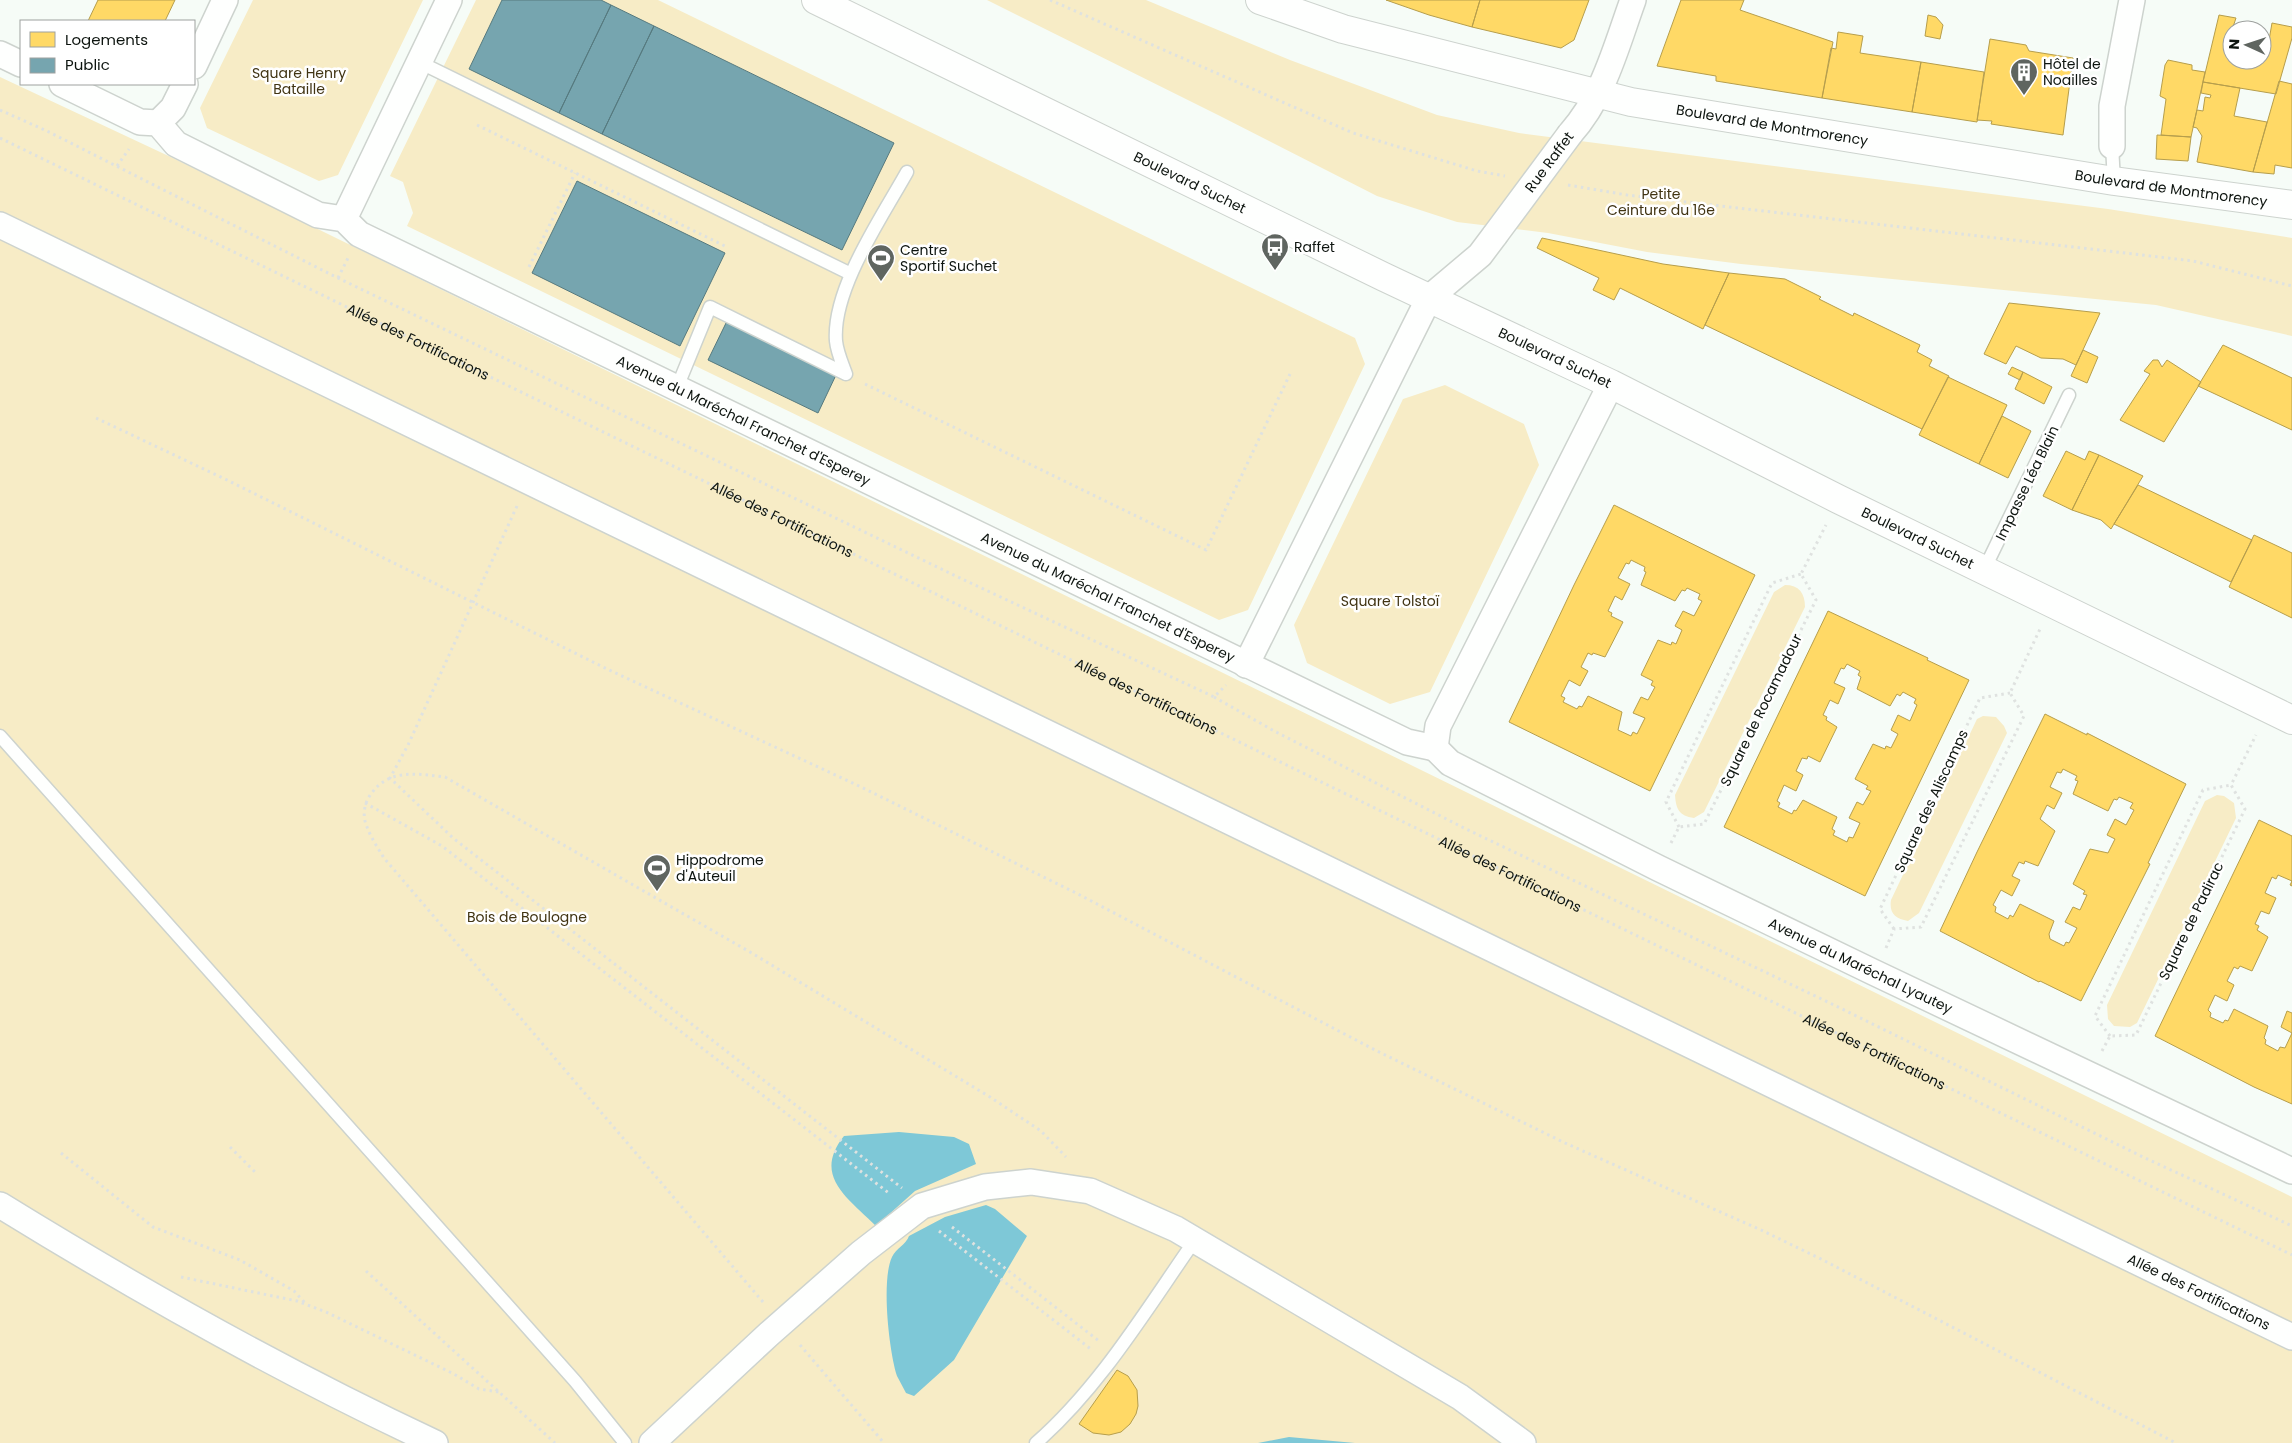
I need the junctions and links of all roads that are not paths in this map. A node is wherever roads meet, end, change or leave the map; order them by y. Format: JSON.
{"nodes":[{"id":1,"x":226,"y":0,"type":"edge"},
{"id":2,"x":449,"y":0,"type":"edge"},
{"id":3,"x":816,"y":0,"type":"edge"},
{"id":4,"x":1260,"y":0,"type":"edge"},
{"id":5,"x":1633,"y":0,"type":"edge"},
{"id":6,"x":2132,"y":0,"type":"edge"},
{"id":7,"x":0,"y":54,"type":"edge"},
{"id":8,"x":419,"y":62,"type":"junction"},
{"id":9,"x":20,"y":64,"type":"edge"},
{"id":10,"x":195,"y":64,"type":"edge"},
{"id":11,"x":64,"y":85,"type":"edge"},
{"id":12,"x":184,"y":85,"type":"edge"},
{"id":13,"x":1599,"y":95,"type":"junction"},
{"id":14,"x":158,"y":123,"type":"junction"},
{"id":15,"x":2112,"y":146,"type":"joint"},
{"id":16,"x":906,"y":172,"type":"dead end"},
{"id":17,"x":2114,"y":181,"type":"junction"},
{"id":18,"x":2292,"y":204,"type":"edge"},
{"id":19,"x":344,"y":220,"type":"junction"},
{"id":20,"x":0,"y":225,"type":"edge"},
{"id":21,"x":851,"y":274,"type":"junction"},
{"id":22,"x":1429,"y":298,"type":"junction"},
{"id":23,"x":1611,"y":384,"type":"junction"},
{"id":24,"x":676,"y":390,"type":"junction"},
{"id":25,"x":2070,"y":395,"type":"dead end"},
{"id":26,"x":1984,"y":570,"type":"junction"},
{"id":27,"x":1246,"y":665,"type":"junction"},
{"id":28,"x":2280,"y":714,"type":"edge"},
{"id":29,"x":0,"y":736,"type":"edge"},
{"id":30,"x":1436,"y":748,"type":"junction"},
{"id":31,"x":2292,"y":1171,"type":"edge"},
{"id":32,"x":0,"y":1205,"type":"edge"},
{"id":33,"x":1195,"y":1240,"type":"junction"},
{"id":34,"x":2292,"y":1337,"type":"edge"},
{"id":35,"x":434,"y":1443,"type":"edge"},
{"id":36,"x":625,"y":1443,"type":"edge"},
{"id":37,"x":652,"y":1443,"type":"edge"},
{"id":38,"x":1036,"y":1443,"type":"edge"},
{"id":39,"x":1523,"y":1443,"type":"edge"}],
"edges":[{"from":1,"to":10,"type":"street"},
{"from":2,"to":8,"type":"street"},
{"from":3,"to":22,"type":"main road","name":"Boulevard Suchet"},
{"from":4,"to":13,"type":"main road","name":"Boulevard de Montmorency"},
{"from":5,"to":13,"type":"street","name":"Rue Raffet"},
{"from":6,"to":15,"type":"street"},
{"from":7,"to":9,"type":"street"},
{"from":8,"to":19,"type":"street"},
{"from":8,"to":21,"type":"lane"},
{"from":11,"to":14,"type":"street"},
{"from":12,"to":14,"type":"street"},
{"from":13,"to":17,"type":"main road","name":"Boulevard de Montmorency"},
{"from":13,"to":22,"type":"street","name":"Rue Raffet","bridge":true},
{"from":14,"to":19,"type":"street"},
{"from":15,"to":17,"type":"lane"},
{"from":16,"to":21,"type":"lane"},
{"from":17,"to":18,"type":"main road","name":"Boulevard de Montmorency"},
{"from":19,"to":24,"type":"street","name":"Avenue du Maréchal Franchet d'Esperey"},
{"from":20,"to":34,"type":"street","name":"Allée des Fortifications"},
{"from":21,"to":24,"type":"lane"},
{"from":22,"to":23,"type":"main road","name":"Boulevard Suchet"},
{"from":22,"to":27,"type":"street"},
{"from":23,"to":26,"type":"main road","name":"Boulevard Suchet"},
{"from":23,"to":30,"type":"street"},
{"from":24,"to":27,"type":"street","name":"Avenue du Maréchal Franchet d'Esperey"},
{"from":25,"to":26,"type":"lane","name":"Impasse Léa Blain"},
{"from":26,"to":28,"type":"main road","name":"Boulevard Suchet"},
{"from":27,"to":30,"type":"street","name":"Avenue du Maréchal Franchet d'Esperey"},
{"from":29,"to":36,"type":"lane"},
{"from":30,"to":31,"type":"street","name":"Avenue du Maréchal Lyautey"},
{"from":32,"to":35,"type":"street"},
{"from":33,"to":37,"type":"street"},
{"from":33,"to":38,"type":"lane"},
{"from":33,"to":39,"type":"street"}]}
